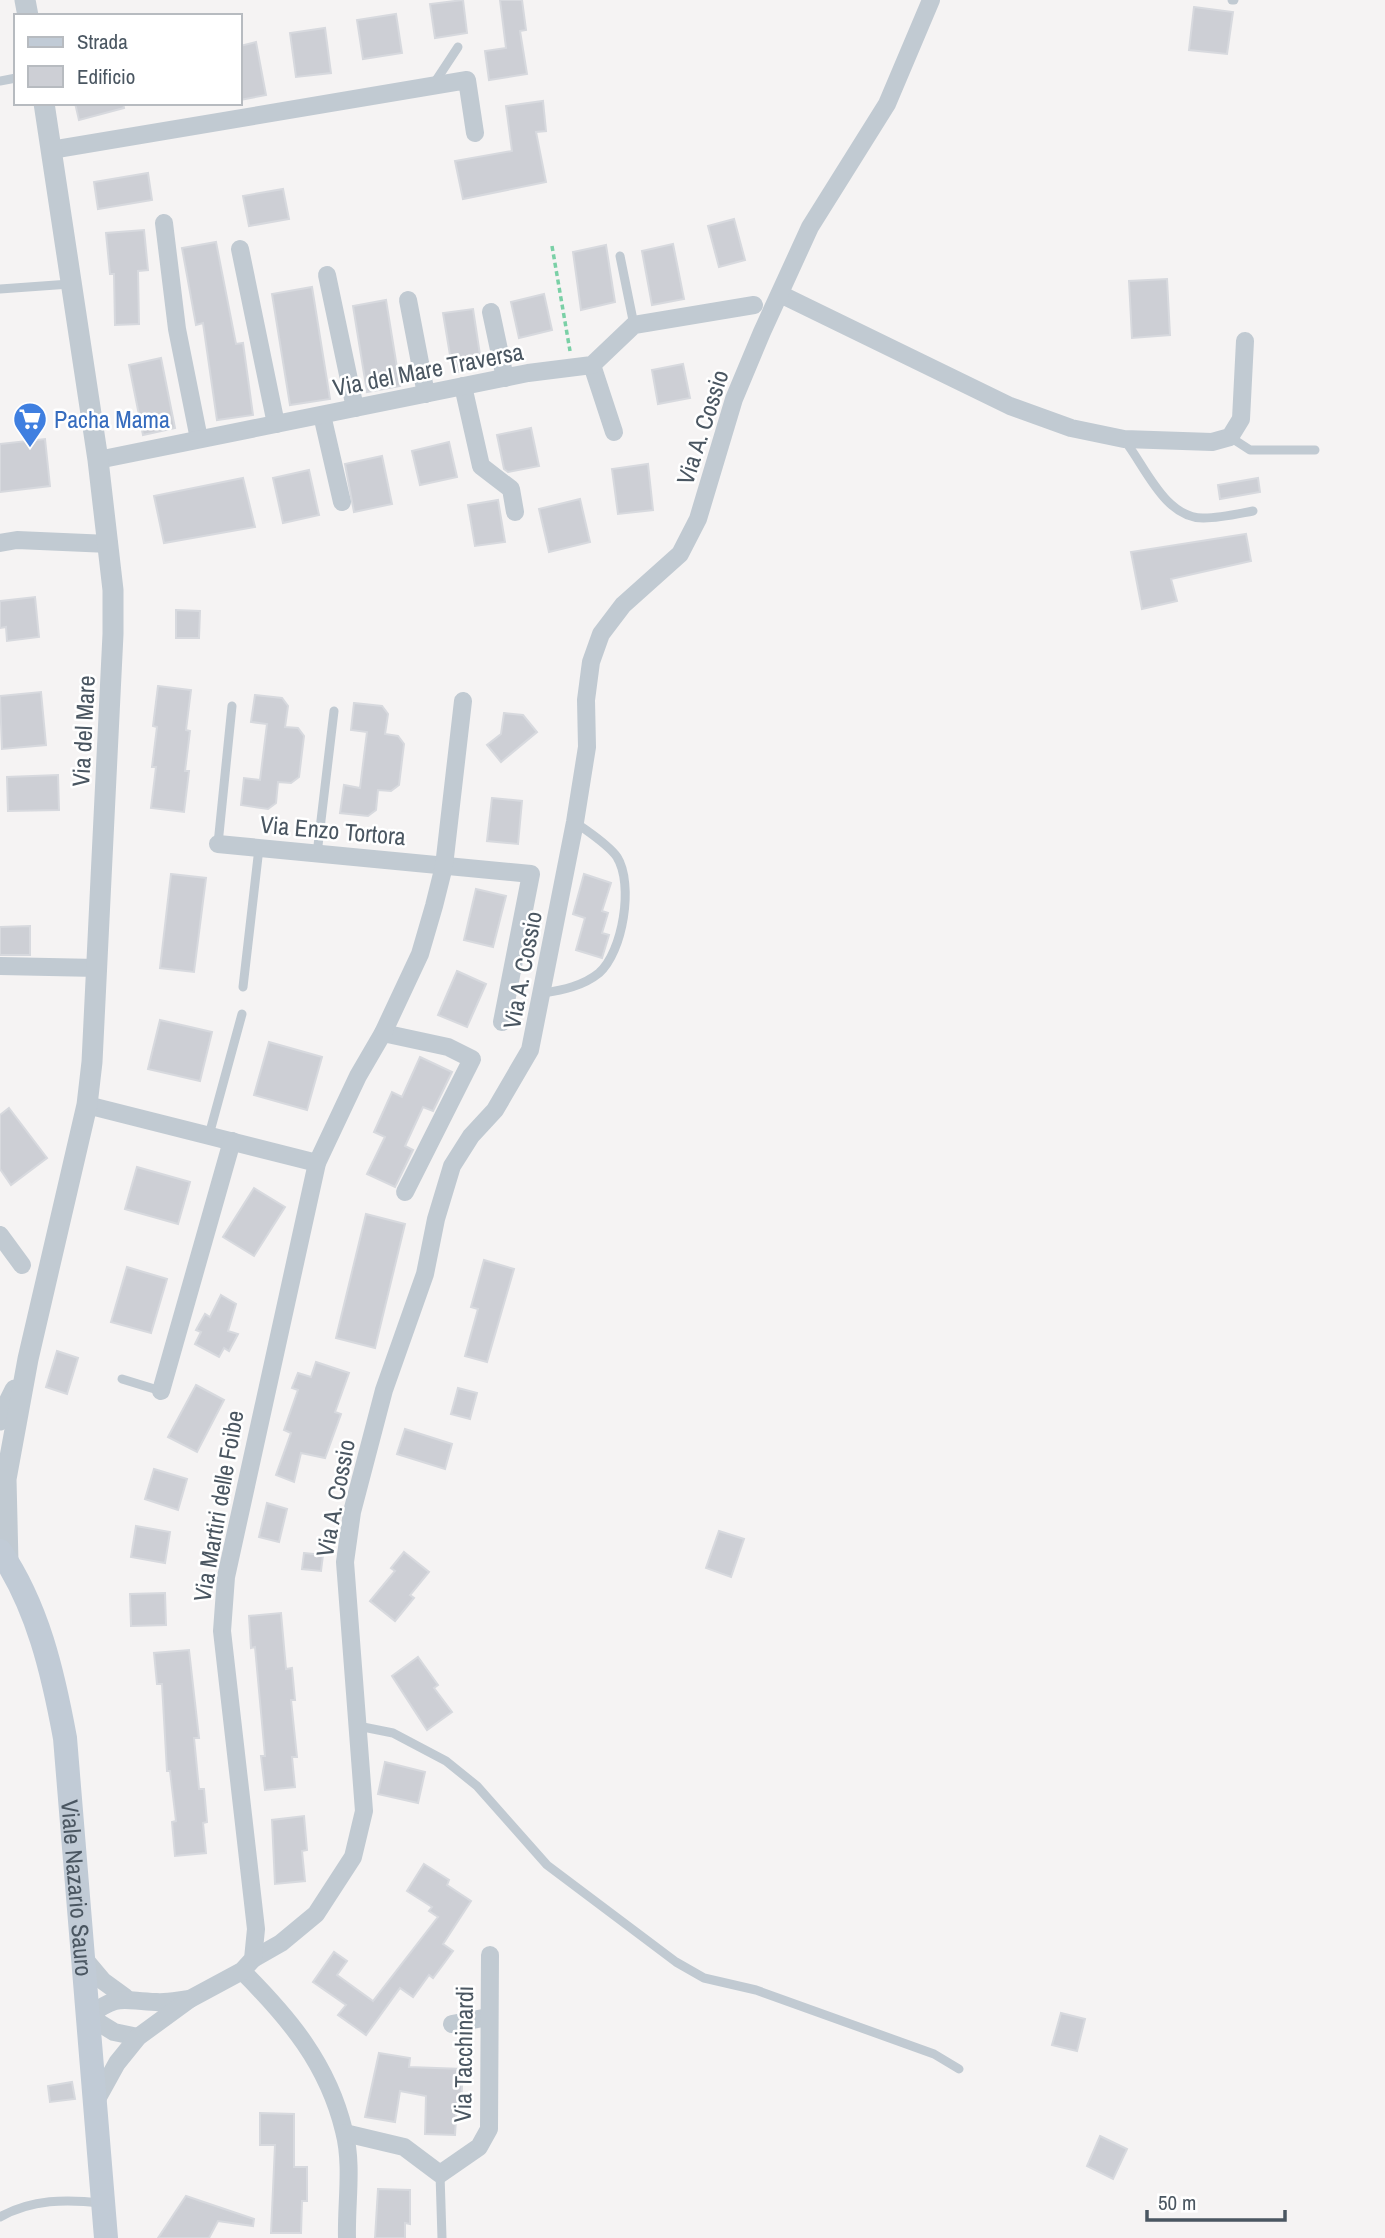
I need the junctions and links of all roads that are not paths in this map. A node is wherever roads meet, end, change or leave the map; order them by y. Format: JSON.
{"nodes":[{"id":1,"x":931,"y":0,"type":"edge"},
{"id":2,"x":458,"y":47,"type":"dead end"},
{"id":3,"x":432,"y":86,"type":"junction"},
{"id":4,"x":44,"y":105,"type":"edge"},
{"id":5,"x":475,"y":133,"type":"dead end"},
{"id":6,"x":51,"y":150,"type":"junction"},
{"id":7,"x":164,"y":223,"type":"dead end"},
{"id":8,"x":240,"y":249,"type":"dead end"},
{"id":9,"x":620,"y":256,"type":"dead end"},
{"id":10,"x":327,"y":275,"type":"dead end"},
{"id":11,"x":70,"y":284,"type":"junction"},
{"id":12,"x":0,"y":289,"type":"edge"},
{"id":13,"x":780,"y":295,"type":"junction"},
{"id":14,"x":408,"y":299,"type":"dead end"},
{"id":15,"x":754,"y":305,"type":"dead end"},
{"id":16,"x":491,"y":312,"type":"dead end"},
{"id":17,"x":634,"y":325,"type":"junction"},
{"id":18,"x":1245,"y":341,"type":"dead end"},
{"id":19,"x":592,"y":365,"type":"junction"},
{"id":20,"x":505,"y":378,"type":"junction"},
{"id":21,"x":463,"y":387,"type":"junction"},
{"id":22,"x":426,"y":394,"type":"junction"},
{"id":23,"x":355,"y":408,"type":"junction"},
{"id":24,"x":322,"y":415,"type":"junction"},
{"id":25,"x":276,"y":424,"type":"junction"},
{"id":26,"x":614,"y":432,"type":"dead end"},
{"id":27,"x":1230,"y":437,"type":"junction"},
{"id":28,"x":199,"y":439,"type":"junction"},
{"id":29,"x":1124,"y":439,"type":"junction"},
{"id":30,"x":1315,"y":450,"type":"dead end"},
{"id":31,"x":98,"y":460,"type":"junction"},
{"id":32,"x":342,"y":502,"type":"dead end"},
{"id":33,"x":1253,"y":511,"type":"dead end"},
{"id":34,"x":515,"y":512,"type":"dead end"},
{"id":35,"x":0,"y":543,"type":"edge"},
{"id":36,"x":109,"y":544,"type":"junction"},
{"id":37,"x":463,"y":701,"type":"dead end"},
{"id":38,"x":232,"y":706,"type":"dead end"},
{"id":39,"x":334,"y":711,"type":"dead end"},
{"id":40,"x":575,"y":822,"type":"junction"},
{"id":41,"x":218,"y":844,"type":"joint"},
{"id":42,"x":259,"y":848,"type":"junction"},
{"id":43,"x":317,"y":853,"type":"junction"},
{"id":44,"x":443,"y":866,"type":"junction"},
{"id":45,"x":0,"y":966,"type":"edge"},
{"id":46,"x":98,"y":968,"type":"junction"},
{"id":47,"x":243,"y":986,"type":"dead end"},
{"id":48,"x":543,"y":993,"type":"junction"},
{"id":49,"x":242,"y":1014,"type":"dead end"},
{"id":50,"x":502,"y":1022,"type":"dead end"},
{"id":51,"x":383,"y":1033,"type":"junction"},
{"id":52,"x":87,"y":1105,"type":"junction"},
{"id":53,"x":209,"y":1135,"type":"junction"},
{"id":54,"x":232,"y":1141,"type":"junction"},
{"id":55,"x":317,"y":1163,"type":"junction"},
{"id":56,"x":405,"y":1192,"type":"dead end"},
{"id":57,"x":2,"y":1242,"type":"edge"},
{"id":58,"x":22,"y":1265,"type":"dead end"},
{"id":59,"x":28,"y":1359,"type":"junction"},
{"id":60,"x":122,"y":1379,"type":"dead end"},
{"id":61,"x":162,"y":1391,"type":"joint"},
{"id":62,"x":0,"y":1420,"type":"edge"},
{"id":63,"x":3,"y":1481,"type":"edge"},
{"id":64,"x":4,"y":1557,"type":"edge"},
{"id":65,"x":358,"y":1726,"type":"junction"},
{"id":66,"x":490,"y":1955,"type":"dead end"},
{"id":67,"x":81,"y":1956,"type":"junction"},
{"id":68,"x":247,"y":1965,"type":"junction"},
{"id":69,"x":125,"y":1997,"type":"junction"},
{"id":70,"x":190,"y":1998,"type":"junction"},
{"id":71,"x":88,"y":2015,"type":"junction"},
{"id":72,"x":488,"y":2017,"type":"junction"},
{"id":73,"x":452,"y":2024,"type":"dead end"},
{"id":74,"x":138,"y":2037,"type":"junction"},
{"id":75,"x":959,"y":2068,"type":"dead end"},
{"id":76,"x":96,"y":2101,"type":"junction"},
{"id":77,"x":345,"y":2133,"type":"junction"},
{"id":78,"x":440,"y":2174,"type":"junction"},
{"id":79,"x":104,"y":2203,"type":"junction"},
{"id":80,"x":0,"y":2217,"type":"edge"},
{"id":81,"x":106,"y":2238,"type":"edge"},
{"id":82,"x":347,"y":2238,"type":"edge"},
{"id":83,"x":442,"y":2238,"type":"edge"}],
"edges":[{"from":1,"to":13,"type":"street","name":"Via A. Cossio"},
{"from":2,"to":3,"type":"lane"},
{"from":3,"to":5,"type":"street"},
{"from":3,"to":6,"type":"street"},
{"from":4,"to":6,"type":"street","name":"Via del Mare"},
{"from":6,"to":11,"type":"street","name":"Via del Mare"},
{"from":7,"to":28,"type":"street"},
{"from":8,"to":25,"type":"street"},
{"from":9,"to":17,"type":"lane"},
{"from":10,"to":23,"type":"street"},
{"from":11,"to":12,"type":"lane"},
{"from":11,"to":31,"type":"street","name":"Via del Mare"},
{"from":13,"to":29,"type":"street"},
{"from":13,"to":40,"type":"street","name":"Via A. Cossio"},
{"from":14,"to":22,"type":"street"},
{"from":15,"to":17,"type":"street"},
{"from":16,"to":20,"type":"street"},
{"from":17,"to":19,"type":"street"},
{"from":18,"to":27,"type":"street"},
{"from":19,"to":20,"type":"street","name":"Via del Mare Traversa"},
{"from":19,"to":26,"type":"street"},
{"from":20,"to":21,"type":"street","name":"Via del Mare Traversa"},
{"from":21,"to":22,"type":"street","name":"Via del Mare Traversa"},
{"from":21,"to":34,"type":"street"},
{"from":22,"to":23,"type":"street","name":"Via del Mare Traversa"},
{"from":23,"to":24,"type":"street","name":"Via del Mare Traversa"},
{"from":24,"to":25,"type":"street","name":"Via del Mare Traversa"},
{"from":24,"to":32,"type":"street"},
{"from":25,"to":28,"type":"street","name":"Via del Mare Traversa"},
{"from":27,"to":29,"type":"street"},
{"from":27,"to":30,"type":"lane"},
{"from":28,"to":31,"type":"street","name":"Via del Mare Traversa"},
{"from":29,"to":33,"type":"lane"},
{"from":31,"to":36,"type":"street","name":"Via del Mare"},
{"from":35,"to":36,"type":"street"},
{"from":36,"to":46,"type":"street","name":"Via del Mare"},
{"from":37,"to":44,"type":"street"},
{"from":38,"to":41,"type":"lane"},
{"from":39,"to":43,"type":"lane"},
{"from":40,"to":48,"type":"street","name":"Via A. Cossio"},
{"from":40,"to":48,"type":"lane"},
{"from":41,"to":42,"type":"street","name":"Via Enzo Tortora"},
{"from":42,"to":43,"type":"street","name":"Via Enzo Tortora"},
{"from":42,"to":47,"type":"lane"},
{"from":43,"to":44,"type":"street","name":"Via Enzo Tortora"},
{"from":44,"to":50,"type":"street","name":"Via Enzo Tortora"},
{"from":44,"to":51,"type":"street"},
{"from":45,"to":46,"type":"street"},
{"from":46,"to":52,"type":"street","name":"Via del Mare"},
{"from":48,"to":65,"type":"street","name":"Via A. Cossio"},
{"from":49,"to":53,"type":"lane"},
{"from":51,"to":55,"type":"street","name":"Via Martiri delle Foibe"},
{"from":51,"to":56,"type":"street"},
{"from":52,"to":53,"type":"street"},
{"from":52,"to":59,"type":"street","name":"Via del Mare"},
{"from":53,"to":54,"type":"street"},
{"from":54,"to":55,"type":"street"},
{"from":54,"to":61,"type":"street"},
{"from":55,"to":68,"type":"street","name":"Via Martiri delle Foibe"},
{"from":57,"to":58,"type":"street"},
{"from":59,"to":62,"type":"street","name":"Via del Mare"},
{"from":59,"to":63,"type":"street","name":"Via del Mare"},
{"from":60,"to":61,"type":"lane"},
{"from":63,"to":64,"type":"street","name":"Via del Mare"},
{"from":64,"to":67,"type":"main road","name":"Viale Nazario Sauro"},
{"from":65,"to":68,"type":"street","name":"Via A. Cossio"},
{"from":65,"to":75,"type":"lane"},
{"from":66,"to":72,"type":"street","name":"Via Tacchinardi"},
{"from":67,"to":69,"type":"street"},
{"from":67,"to":71,"type":"main road","name":"Viale Nazario Sauro"},
{"from":68,"to":70,"type":"street"},
{"from":68,"to":77,"type":"street"},
{"from":69,"to":70,"type":"street"},
{"from":69,"to":71,"type":"street"},
{"from":70,"to":74,"type":"street"},
{"from":71,"to":74,"type":"street"},
{"from":71,"to":76,"type":"main road","name":"Viale Nazario Sauro"},
{"from":72,"to":73,"type":"street"},
{"from":72,"to":78,"type":"street","name":"Via Tacchinardi"},
{"from":74,"to":76,"type":"street"},
{"from":76,"to":79,"type":"main road","name":"Viale Nazario Sauro"},
{"from":77,"to":78,"type":"street"},
{"from":77,"to":82,"type":"street"},
{"from":78,"to":83,"type":"lane"},
{"from":79,"to":80,"type":"lane"},
{"from":79,"to":81,"type":"main road","name":"Viale Nazario Sauro"}]}
